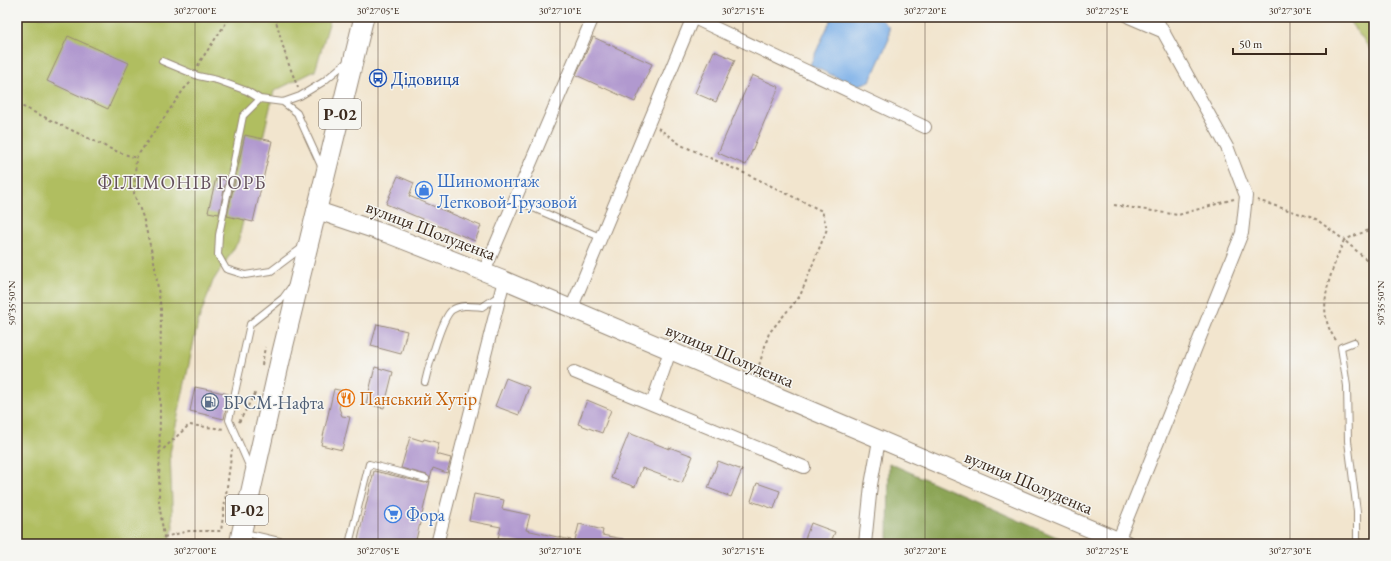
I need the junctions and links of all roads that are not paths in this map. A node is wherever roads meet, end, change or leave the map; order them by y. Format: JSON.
{"nodes":[{"id":1,"x":364,"y":17,"type":"edge"},
{"id":2,"x":593,"y":17,"type":"edge"},
{"id":3,"x":693,"y":17,"type":"edge"},
{"id":4,"x":1129,"y":17,"type":"edge"},
{"id":5,"x":1155,"y":17,"type":"edge"},
{"id":6,"x":1164,"y":32,"type":"junction"},
{"id":7,"x":354,"y":54,"type":"junction"},
{"id":8,"x":162,"y":61,"type":"dead end"},
{"id":9,"x":260,"y":99,"type":"junction"},
{"id":10,"x":283,"y":102,"type":"junction"},
{"id":11,"x":925,"y":127,"type":"dead end"},
{"id":12,"x":325,"y":174,"type":"junction"},
{"id":13,"x":515,"y":200,"type":"junction"},
{"id":14,"x":316,"y":210,"type":"junction"},
{"id":15,"x":600,"y":237,"type":"junction"},
{"id":16,"x":309,"y":242,"type":"junction"},
{"id":17,"x":302,"y":269,"type":"junction"},
{"id":18,"x":484,"y":272,"type":"junction"},
{"id":19,"x":502,"y":288,"type":"junction"},
{"id":20,"x":571,"y":309,"type":"junction"},
{"id":21,"x":1354,"y":342,"type":"dead end"},
{"id":22,"x":670,"y":351,"type":"junction"},
{"id":23,"x":574,"y":372,"type":"dead end"},
{"id":24,"x":425,"y":382,"type":"dead end"},
{"id":25,"x":652,"y":404,"type":"junction"},
{"id":26,"x":879,"y":440,"type":"junction"},
{"id":27,"x":804,"y":467,"type":"dead end"},
{"id":28,"x":254,"y":477,"type":"junction"},
{"id":29,"x":426,"y":478,"type":"dead end"},
{"id":30,"x":241,"y":538,"type":"edge"},
{"id":31,"x":1122,"y":542,"type":"edge"},
{"id":32,"x":292,"y":544,"type":"edge"},
{"id":33,"x":349,"y":544,"type":"edge"},
{"id":34,"x":438,"y":544,"type":"edge"},
{"id":35,"x":865,"y":544,"type":"edge"},
{"id":36,"x":1357,"y":544,"type":"edge"}],
"edges":[{"from":1,"to":7,"type":"main road","number":"Р-02"},
{"from":2,"to":13,"type":"street"},
{"from":3,"to":11,"type":"street"},
{"from":3,"to":15,"type":"street"},
{"from":4,"to":6,"type":"street"},
{"from":5,"to":6,"type":"street"},
{"from":6,"to":31,"type":"street"},
{"from":7,"to":10,"type":"lane"},
{"from":7,"to":12,"type":"main road","number":"Р-02"},
{"from":8,"to":9,"type":"lane"},
{"from":9,"to":10,"type":"lane"},
{"from":9,"to":16,"type":"lane"},
{"from":10,"to":12,"type":"lane"},
{"from":12,"to":14,"type":"main road","number":"Р-02"},
{"from":13,"to":15,"type":"lane"},
{"from":13,"to":18,"type":"street"},
{"from":14,"to":16,"type":"main road","number":"Р-02"},
{"from":14,"to":18,"type":"main road","name":"вулиця Шолуденка"},
{"from":15,"to":20,"type":"street"},
{"from":16,"to":17,"type":"main road","number":"Р-02"},
{"from":17,"to":28,"type":"main road","number":"Р-02"},
{"from":17,"to":28,"type":"lane"},
{"from":18,"to":19,"type":"main road","name":"вулиця Шолуденка"},
{"from":19,"to":20,"type":"main road","name":"вулиця Шолуденка"},
{"from":19,"to":24,"type":"lane"},
{"from":19,"to":34,"type":"street"},
{"from":20,"to":22,"type":"main road","name":"вулиця Шолуденка"},
{"from":21,"to":36,"type":"lane"},
{"from":22,"to":25,"type":"street"},
{"from":22,"to":26,"type":"main road","name":"вулиця Шолуденка"},
{"from":23,"to":25,"type":"street"},
{"from":25,"to":27,"type":"street"},
{"from":26,"to":31,"type":"main road","name":"вулиця Шолуденка"},
{"from":26,"to":35,"type":"street"},
{"from":28,"to":30,"type":"main road","number":"Р-02"},
{"from":29,"to":33,"type":"lane"},
{"from":30,"to":32,"type":"lane"}]}
